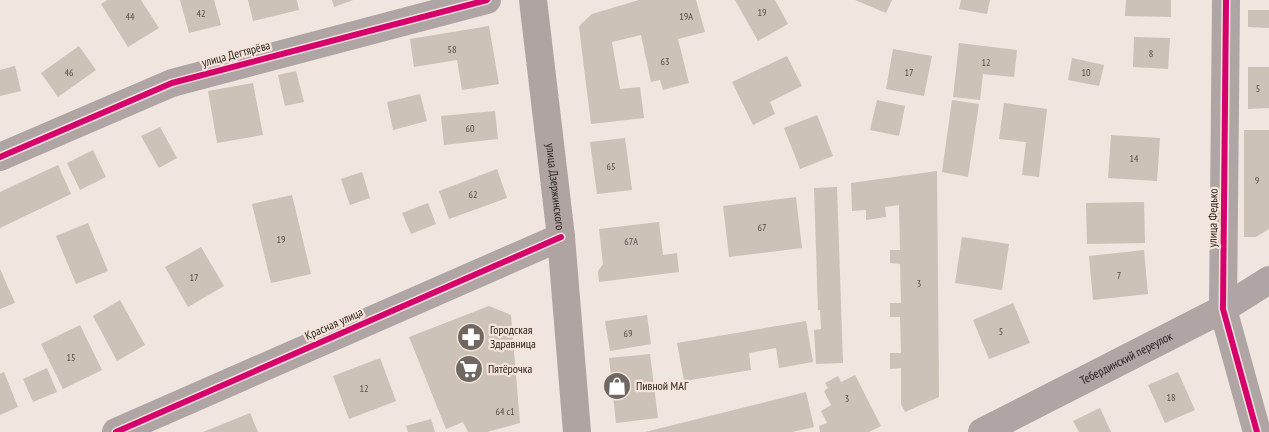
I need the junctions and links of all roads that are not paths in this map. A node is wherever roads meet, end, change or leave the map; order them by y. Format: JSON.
{"nodes":[{"id":1,"x":487,"y":0,"type":"edge"},
{"id":2,"x":534,"y":0,"type":"edge"},
{"id":3,"x":1226,"y":0,"type":"edge"},
{"id":4,"x":0,"y":157,"type":"edge"},
{"id":5,"x":561,"y":237,"type":"junction"},
{"id":6,"x":1269,"y":280,"type":"edge"},
{"id":7,"x":1223,"y":309,"type":"junction"},
{"id":8,"x":116,"y":432,"type":"edge"},
{"id":9,"x":577,"y":432,"type":"edge"},
{"id":10,"x":982,"y":432,"type":"edge"},
{"id":11,"x":1257,"y":432,"type":"edge"}],
"edges":[{"from":1,"to":4,"type":"street","name":"улица Дегтярёва"},
{"from":2,"to":5,"type":"main road","name":"улица Дзержинского"},
{"from":3,"to":7,"type":"street","name":"улица Федько"},
{"from":5,"to":8,"type":"street","name":"Красная улица"},
{"from":5,"to":9,"type":"main road","name":"улица Дзержинского"},
{"from":6,"to":7,"type":"street","name":"Тебердинский переулок"},
{"from":7,"to":10,"type":"street","name":"Тебердинский переулок"},
{"from":7,"to":11,"type":"street","name":"улица Федько"}]}
